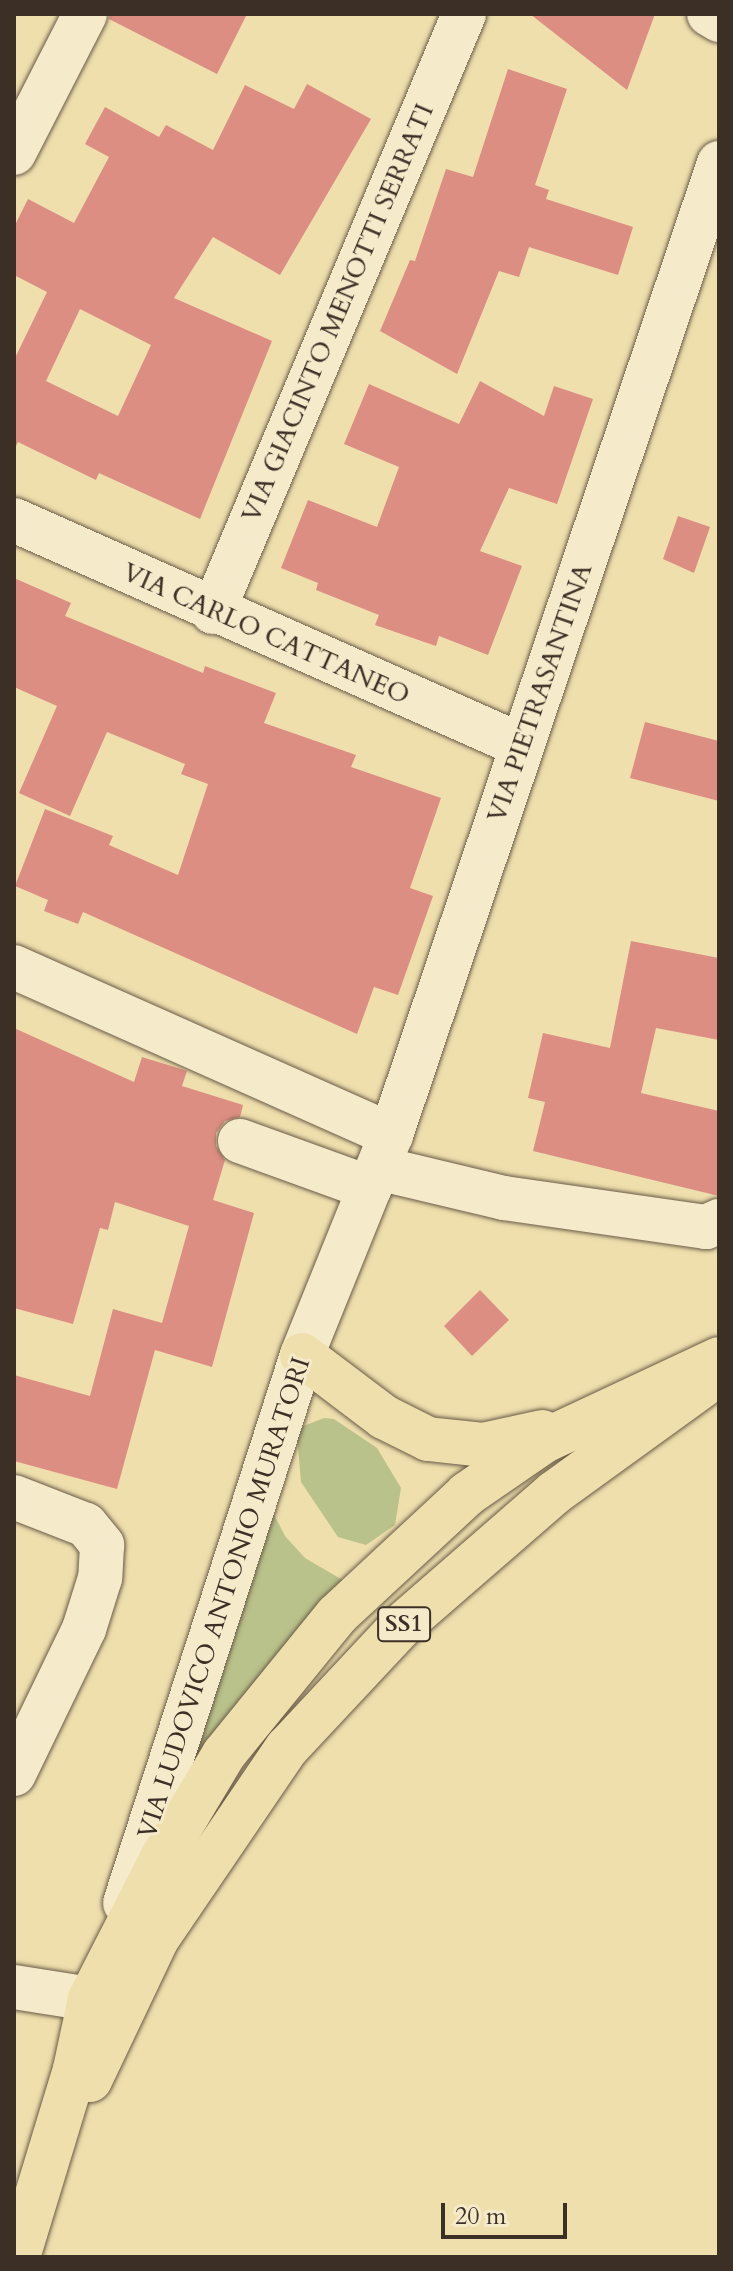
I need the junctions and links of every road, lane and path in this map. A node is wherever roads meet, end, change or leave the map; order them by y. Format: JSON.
{"nodes":[{"id":1,"x":85,"y":14,"type":"edge"},
{"id":2,"x":464,"y":14,"type":"edge"},
{"id":3,"x":709,"y":14,"type":"edge"},
{"id":4,"x":719,"y":20,"type":"edge"},
{"id":5,"x":14,"y":153,"type":"edge"},
{"id":6,"x":719,"y":163,"type":"edge"},
{"id":7,"x":14,"y":520,"type":"edge"},
{"id":8,"x":213,"y":612,"type":"junction"},
{"id":9,"x":520,"y":745,"type":"junction"},
{"id":10,"x":14,"y":967,"type":"edge"},
{"id":11,"x":240,"y":1141,"type":"dead end"},
{"id":12,"x":374,"y":1178,"type":"junction"},
{"id":13,"x":719,"y":1221,"type":"edge"},
{"id":14,"x":302,"y":1355,"type":"junction"},
{"id":15,"x":719,"y":1359,"type":"edge"},
{"id":16,"x":719,"y":1374,"type":"edge"},
{"id":17,"x":594,"y":1415,"type":"junction"},
{"id":18,"x":14,"y":1497,"type":"edge"},
{"id":19,"x":14,"y":1774,"type":"edge"},
{"id":20,"x":14,"y":1987,"type":"edge"},
{"id":21,"x":96,"y":1988,"type":"junction"},
{"id":22,"x":33,"y":2202,"type":"junction"},
{"id":23,"x":18,"y":2257,"type":"edge"}],
"edges":[{"from":1,"to":5,"type":"street"},
{"from":2,"to":8,"type":"street","name":"VIA GIACINTO MENOTTI SERRATI"},
{"from":3,"to":4,"type":"street"},
{"from":6,"to":9,"type":"street","name":"VIA PIETRASANTINA"},
{"from":7,"to":8,"type":"street","name":"VIA CARLO CATTANEO"},
{"from":8,"to":9,"type":"street","name":"VIA CARLO CATTANEO"},
{"from":9,"to":12,"type":"street","name":"VIA PIETRASANTINA"},
{"from":10,"to":12,"type":"street"},
{"from":11,"to":12,"type":"street"},
{"from":12,"to":13,"type":"street"},
{"from":12,"to":14,"type":"street","name":"VIA LUDOVICO ANTONIO MURATORI"},
{"from":14,"to":17,"type":"main road"},
{"from":14,"to":21,"type":"street","name":"VIA LUDOVICO ANTONIO MURATORI"},
{"from":15,"to":17,"type":"main road","number":"SS1"},
{"from":16,"to":22,"type":"main road","number":"SS1"},
{"from":17,"to":21,"type":"main road","number":"SS1"},
{"from":18,"to":19,"type":"street"},
{"from":20,"to":21,"type":"street"},
{"from":21,"to":22,"type":"main road","number":"SS1"},
{"from":22,"to":23,"type":"main road","number":"SS1"}]}
